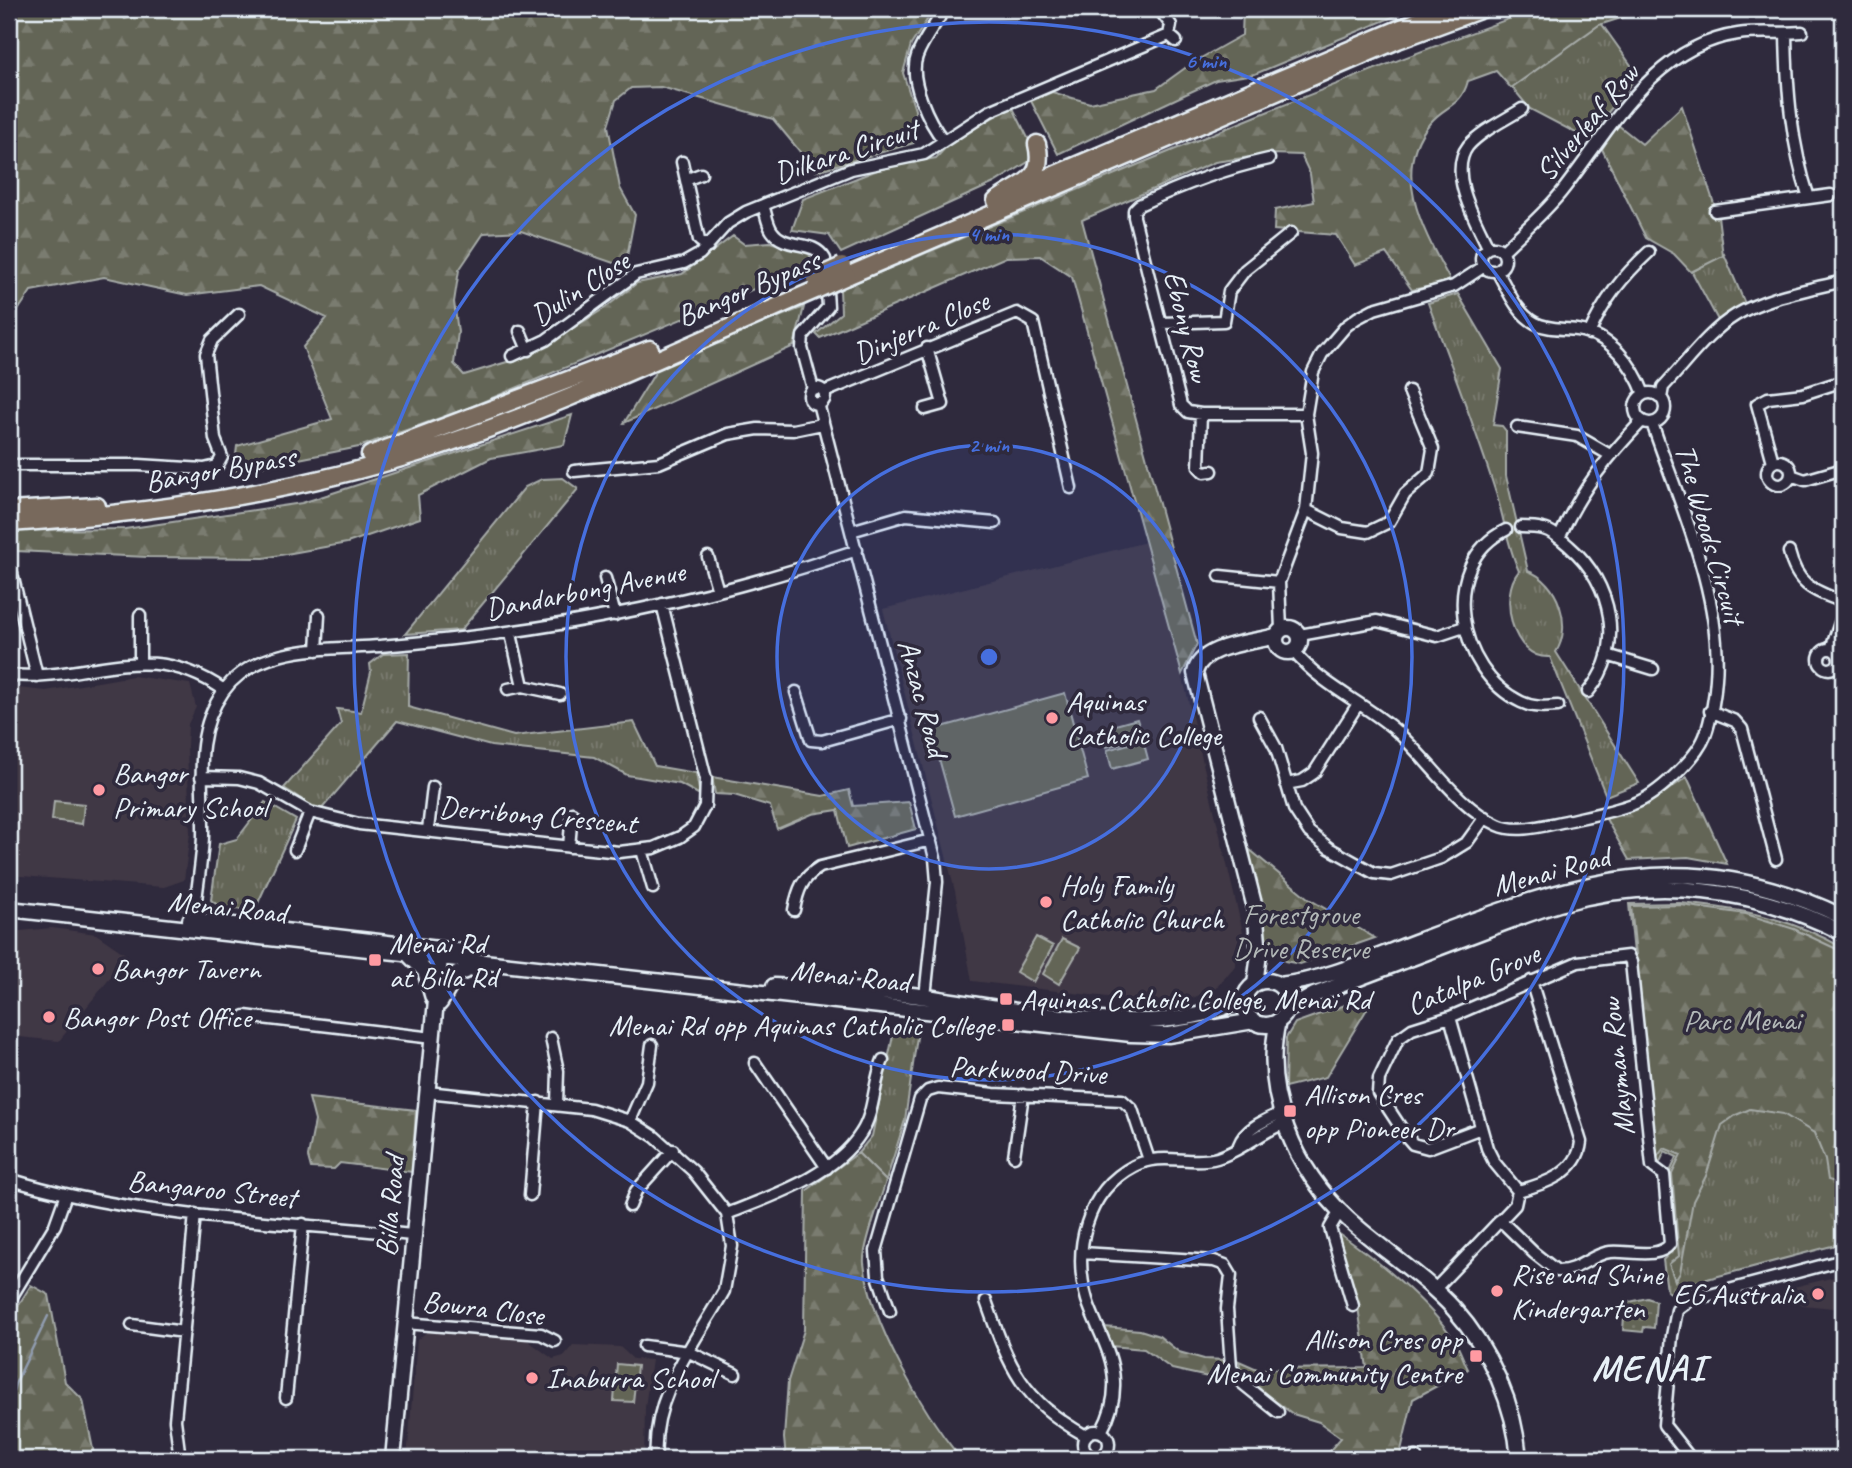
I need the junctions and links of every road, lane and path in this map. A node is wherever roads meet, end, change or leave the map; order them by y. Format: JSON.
{"nodes":[{"id":1,"x":944,"y":9,"type":"edge"},
{"id":2,"x":1159,"y":9,"type":"edge"},
{"id":3,"x":1446,"y":9,"type":"edge"},
{"id":4,"x":1482,"y":9,"type":"edge"},
{"id":5,"x":1802,"y":32,"type":"dead end"},
{"id":6,"x":1786,"y":33,"type":"junction"},
{"id":7,"x":1522,"y":110,"type":"dead end"},
{"id":8,"x":944,"y":141,"type":"junction"},
{"id":9,"x":1269,"y":159,"type":"dead end"},
{"id":10,"x":682,"y":163,"type":"dead end"},
{"id":11,"x":1075,"y":165,"type":"junction"},
{"id":12,"x":701,"y":174,"type":"dead end"},
{"id":13,"x":688,"y":179,"type":"junction"},
{"id":14,"x":1831,"y":195,"type":"dead end"},
{"id":15,"x":1809,"y":198,"type":"junction"},
{"id":16,"x":996,"y":201,"type":"junction"},
{"id":17,"x":763,"y":205,"type":"junction"},
{"id":18,"x":1716,"y":211,"type":"dead end"},
{"id":19,"x":1291,"y":233,"type":"dead end"},
{"id":20,"x":708,"y":247,"type":"junction"},
{"id":21,"x":1488,"y":247,"type":"junction"},
{"id":22,"x":1503,"y":251,"type":"junction"},
{"id":23,"x":1649,"y":252,"type":"dead end"},
{"id":24,"x":1483,"y":267,"type":"junction"},
{"id":25,"x":845,"y":271,"type":"junction"},
{"id":26,"x":1497,"y":271,"type":"junction"},
{"id":27,"x":1843,"y":281,"type":"edge"},
{"id":28,"x":239,"y":314,"type":"dead end"},
{"id":29,"x":1162,"y":323,"type":"junction"},
{"id":30,"x":520,"y":331,"type":"dead end"},
{"id":31,"x":1589,"y":334,"type":"junction"},
{"id":32,"x":927,"y":348,"type":"junction"},
{"id":33,"x":528,"y":350,"type":"junction"},
{"id":34,"x":512,"y":356,"type":"dead end"},
{"id":35,"x":1843,"y":381,"type":"edge"},
{"id":36,"x":1409,"y":390,"type":"dead end"},
{"id":37,"x":818,"y":391,"type":"junction"},
{"id":38,"x":1644,"y":394,"type":"junction"},
{"id":39,"x":1661,"y":398,"type":"junction"},
{"id":40,"x":925,"y":409,"type":"dead end"},
{"id":41,"x":1201,"y":414,"type":"junction"},
{"id":42,"x":1306,"y":414,"type":"junction"},
{"id":43,"x":1647,"y":422,"type":"junction"},
{"id":44,"x":822,"y":424,"type":"junction"},
{"id":45,"x":1517,"y":427,"type":"dead end"},
{"id":46,"x":1610,"y":455,"type":"junction"},
{"id":47,"x":1773,"y":462,"type":"junction"},
{"id":48,"x":9,"y":465,"type":"edge"},
{"id":49,"x":1843,"y":469,"type":"edge"},
{"id":50,"x":574,"y":471,"type":"dead end"},
{"id":51,"x":1212,"y":471,"type":"dead end"},
{"id":52,"x":1791,"y":475,"type":"junction"},
{"id":53,"x":1071,"y":488,"type":"dead end"},
{"id":54,"x":1306,"y":510,"type":"junction"},
{"id":55,"x":9,"y":519,"type":"edge"},
{"id":56,"x":995,"y":523,"type":"dead end"},
{"id":57,"x":1521,"y":527,"type":"dead end"},
{"id":58,"x":1506,"y":530,"type":"dead end"},
{"id":59,"x":851,"y":531,"type":"junction"},
{"id":60,"x":1559,"y":538,"type":"junction"},
{"id":61,"x":857,"y":550,"type":"junction"},
{"id":62,"x":1789,"y":552,"type":"dead end"},
{"id":63,"x":708,"y":557,"type":"dead end"},
{"id":64,"x":9,"y":562,"type":"edge"},
{"id":65,"x":1220,"y":576,"type":"dead end"},
{"id":66,"x":605,"y":578,"type":"dead end"},
{"id":67,"x":1279,"y":582,"type":"junction"},
{"id":68,"x":718,"y":591,"type":"junction"},
{"id":69,"x":662,"y":604,"type":"junction"},
{"id":70,"x":1843,"y":605,"type":"edge"},
{"id":71,"x":140,"y":615,"type":"dead end"},
{"id":72,"x":319,"y":615,"type":"dead end"},
{"id":73,"x":615,"y":615,"type":"junction"},
{"id":74,"x":1464,"y":627,"type":"junction"},
{"id":75,"x":511,"y":634,"type":"junction"},
{"id":76,"x":1300,"y":635,"type":"junction"},
{"id":77,"x":1278,"y":637,"type":"junction"},
{"id":78,"x":1830,"y":649,"type":"dead end"},
{"id":79,"x":317,"y":650,"type":"junction"},
{"id":80,"x":1293,"y":651,"type":"junction"},
{"id":81,"x":1607,"y":656,"type":"junction"},
{"id":82,"x":140,"y":662,"type":"junction"},
{"id":83,"x":1653,"y":670,"type":"dead end"},
{"id":84,"x":9,"y":675,"type":"edge"},
{"id":85,"x":37,"y":677,"type":"junction"},
{"id":86,"x":523,"y":686,"type":"junction"},
{"id":87,"x":508,"y":689,"type":"dead end"},
{"id":88,"x":224,"y":690,"type":"junction"},
{"id":89,"x":796,"y":692,"type":"dead end"},
{"id":90,"x":1588,"y":692,"type":"dead end"},
{"id":91,"x":560,"y":694,"type":"dead end"},
{"id":92,"x":1358,"y":704,"type":"junction"},
{"id":93,"x":1558,"y":706,"type":"dead end"},
{"id":94,"x":1710,"y":711,"type":"junction"},
{"id":95,"x":1259,"y":717,"type":"dead end"},
{"id":96,"x":901,"y":719,"type":"junction"},
{"id":97,"x":201,"y":777,"type":"junction"},
{"id":98,"x":1286,"y":785,"type":"junction"},
{"id":99,"x":433,"y":787,"type":"dead end"},
{"id":100,"x":310,"y":812,"type":"junction"},
{"id":101,"x":572,"y":813,"type":"dead end"},
{"id":102,"x":1485,"y":817,"type":"junction"},
{"id":103,"x":428,"y":830,"type":"junction"},
{"id":104,"x":932,"y":840,"type":"junction"},
{"id":105,"x":569,"y":847,"type":"junction"},
{"id":106,"x":295,"y":850,"type":"dead end"},
{"id":107,"x":642,"y":850,"type":"junction"},
{"id":108,"x":1776,"y":859,"type":"dead end"},
{"id":109,"x":653,"y":888,"type":"dead end"},
{"id":110,"x":9,"y":907,"type":"edge"},
{"id":111,"x":794,"y":910,"type":"dead end"},
{"id":112,"x":1843,"y":917,"type":"edge"},
{"id":113,"x":193,"y":925,"type":"junction"},
{"id":114,"x":1843,"y":933,"type":"edge"},
{"id":115,"x":403,"y":949,"type":"junction"},
{"id":116,"x":475,"y":953,"type":"junction"},
{"id":117,"x":1259,"y":954,"type":"junction"},
{"id":118,"x":440,"y":958,"type":"junction"},
{"id":119,"x":1631,"y":962,"type":"joint"},
{"id":120,"x":511,"y":966,"type":"junction"},
{"id":121,"x":1531,"y":981,"type":"junction"},
{"id":122,"x":1255,"y":984,"type":"junction"},
{"id":123,"x":1275,"y":984,"type":"junction"},
{"id":124,"x":1245,"y":996,"type":"junction"},
{"id":125,"x":924,"y":1004,"type":"junction"},
{"id":126,"x":245,"y":1016,"type":"dead end"},
{"id":127,"x":1282,"y":1016,"type":"junction"},
{"id":128,"x":1450,"y":1017,"type":"junction"},
{"id":129,"x":1257,"y":1022,"type":"junction"},
{"id":130,"x":434,"y":1031,"type":"junction"},
{"id":131,"x":551,"y":1038,"type":"dead end"},
{"id":132,"x":652,"y":1045,"type":"dead end"},
{"id":133,"x":1272,"y":1055,"type":"junction"},
{"id":134,"x":883,"y":1060,"type":"dead end"},
{"id":135,"x":755,"y":1063,"type":"dead end"},
{"id":136,"x":427,"y":1092,"type":"junction"},
{"id":137,"x":1023,"y":1095,"type":"junction"},
{"id":138,"x":538,"y":1102,"type":"junction"},
{"id":139,"x":557,"y":1104,"type":"junction"},
{"id":140,"x":1283,"y":1118,"type":"junction"},
{"id":141,"x":630,"y":1121,"type":"junction"},
{"id":142,"x":1481,"y":1128,"type":"junction"},
{"id":143,"x":673,"y":1150,"type":"junction"},
{"id":144,"x":1014,"y":1156,"type":"dead end"},
{"id":145,"x":1149,"y":1160,"type":"junction"},
{"id":146,"x":827,"y":1168,"type":"junction"},
{"id":147,"x":9,"y":1179,"type":"edge"},
{"id":148,"x":1518,"y":1191,"type":"junction"},
{"id":149,"x":530,"y":1195,"type":"dead end"},
{"id":150,"x":65,"y":1197,"type":"junction"},
{"id":151,"x":630,"y":1206,"type":"dead end"},
{"id":152,"x":1340,"y":1211,"type":"junction"},
{"id":153,"x":195,"y":1214,"type":"junction"},
{"id":154,"x":727,"y":1214,"type":"junction"},
{"id":155,"x":1500,"y":1220,"type":"junction"},
{"id":156,"x":303,"y":1224,"type":"junction"},
{"id":157,"x":413,"y":1235,"type":"junction"},
{"id":158,"x":1082,"y":1253,"type":"junction"},
{"id":159,"x":1843,"y":1260,"type":"edge"},
{"id":160,"x":1434,"y":1290,"type":"junction"},
{"id":161,"x":9,"y":1301,"type":"edge"},
{"id":162,"x":986,"y":1301,"type":"dead end"},
{"id":163,"x":1353,"y":1306,"type":"dead end"},
{"id":164,"x":890,"y":1311,"type":"dead end"},
{"id":165,"x":405,"y":1324,"type":"junction"},
{"id":166,"x":132,"y":1325,"type":"dead end"},
{"id":167,"x":184,"y":1332,"type":"junction"},
{"id":168,"x":555,"y":1341,"type":"dead end"},
{"id":169,"x":644,"y":1346,"type":"dead end"},
{"id":170,"x":689,"y":1352,"type":"junction"},
{"id":171,"x":735,"y":1374,"type":"dead end"},
{"id":172,"x":286,"y":1398,"type":"dead end"},
{"id":173,"x":1278,"y":1412,"type":"dead end"},
{"id":174,"x":1101,"y":1432,"type":"junction"},
{"id":175,"x":1086,"y":1436,"type":"junction"},
{"id":176,"x":1090,"y":1457,"type":"edge"},
{"id":177,"x":180,"y":1459,"type":"edge"},
{"id":178,"x":393,"y":1459,"type":"edge"},
{"id":179,"x":656,"y":1459,"type":"edge"},
{"id":180,"x":1519,"y":1459,"type":"edge"},
{"id":181,"x":1691,"y":1459,"type":"edge"}],
"edges":[{"from":1,"to":8,"type":"street","name":"Dilkara Circuit"},
{"from":2,"to":8,"type":"street","name":"Dilkara Circuit"},
{"from":3,"to":11,"type":"main road","name":"Bangor Bypass"},
{"from":4,"to":25,"type":"main road","name":"Bangor Bypass"},
{"from":5,"to":6,"type":"street","name":"Silverleaf Row"},
{"from":6,"to":15,"type":"street"},
{"from":6,"to":22,"type":"street","name":"Silverleaf Row"},
{"from":7,"to":21,"type":"street"},
{"from":8,"to":17,"type":"street","name":"Dilkara Circuit"},
{"from":9,"to":29,"type":"street","name":"Ebony Row"},
{"from":10,"to":13,"type":"street"},
{"from":11,"to":16,"type":"main road","name":"Bangor Bypass"},
{"from":11,"to":16,"type":"main road"},
{"from":12,"to":13,"type":"street"},
{"from":13,"to":20,"type":"street"},
{"from":14,"to":15,"type":"street"},
{"from":15,"to":18,"type":"street"},
{"from":16,"to":25,"type":"main road","name":"Bangor Bypass"},
{"from":17,"to":20,"type":"street","name":"Dulin Close"},
{"from":17,"to":37,"type":"street"},
{"from":19,"to":29,"type":"street"},
{"from":20,"to":33,"type":"street","name":"Dulin Close"},
{"from":21,"to":22,"type":"street"},
{"from":21,"to":24,"type":"street"},
{"from":22,"to":26,"type":"street"},
{"from":23,"to":31,"type":"street"},
{"from":24,"to":26,"type":"street"},
{"from":24,"to":42,"type":"street"},
{"from":25,"to":55,"type":"main road","name":"Bangor Bypass","bridge":true},
{"from":26,"to":31,"type":"street"},
{"from":27,"to":39,"type":"street"},
{"from":28,"to":48,"type":"street"},
{"from":29,"to":41,"type":"street","name":"Ebony Row"},
{"from":30,"to":33,"type":"street","name":"Dulin Close"},
{"from":31,"to":38,"type":"street"},
{"from":32,"to":37,"type":"street","name":"Dinjerra Close"},
{"from":32,"to":40,"type":"street"},
{"from":32,"to":53,"type":"street","name":"Dinjerra Close"},
{"from":33,"to":34,"type":"street","name":"Dulin Close"},
{"from":35,"to":47,"type":"street"},
{"from":36,"to":54,"type":"street"},
{"from":37,"to":44,"type":"street","name":"Anzac Road"},
{"from":38,"to":39,"type":"street"},
{"from":38,"to":43,"type":"street"},
{"from":39,"to":43,"type":"street"},
{"from":41,"to":42,"type":"street","name":"Ebony Row"},
{"from":41,"to":51,"type":"street"},
{"from":42,"to":54,"type":"street"},
{"from":43,"to":46,"type":"street"},
{"from":43,"to":94,"type":"street","name":"The Woods Circuit"},
{"from":44,"to":50,"type":"street"},
{"from":44,"to":59,"type":"street","name":"Anzac Road"},
{"from":45,"to":46,"type":"street"},
{"from":46,"to":60,"type":"street"},
{"from":47,"to":52,"type":"street"},
{"from":47,"to":52,"type":"street"},
{"from":49,"to":52,"type":"street"},
{"from":54,"to":67,"type":"street"},
{"from":56,"to":59,"type":"street"},
{"from":57,"to":60,"type":"street"},
{"from":58,"to":74,"type":"street"},
{"from":59,"to":61,"type":"street","name":"Anzac Road"},
{"from":60,"to":81,"type":"street"},
{"from":61,"to":68,"type":"street","name":"Dandarbong Avenue"},
{"from":61,"to":96,"type":"street","name":"Anzac Road"},
{"from":62,"to":70,"type":"street"},
{"from":63,"to":68,"type":"street"},
{"from":64,"to":85,"type":"street"},
{"from":65,"to":67,"type":"street"},
{"from":66,"to":73,"type":"street"},
{"from":67,"to":77,"type":"street"},
{"from":68,"to":69,"type":"street","name":"Dandarbong Avenue"},
{"from":69,"to":73,"type":"street","name":"Dandarbong Avenue"},
{"from":69,"to":107,"type":"street","name":"Derribong Crescent"},
{"from":70,"to":78,"type":"street"},
{"from":71,"to":82,"type":"street"},
{"from":72,"to":79,"type":"street"},
{"from":73,"to":75,"type":"street","name":"Dandarbong Avenue"},
{"from":74,"to":76,"type":"street"},
{"from":74,"to":93,"type":"street"},
{"from":75,"to":79,"type":"street","name":"Dandarbong Avenue"},
{"from":75,"to":86,"type":"street"},
{"from":76,"to":77,"type":"main road"},
{"from":76,"to":80,"type":"main road"},
{"from":77,"to":80,"type":"main road"},
{"from":77,"to":117,"type":"main road"},
{"from":79,"to":88,"type":"street","name":"Dandarbong Avenue"},
{"from":80,"to":92,"type":"street","name":"The Woods Circuit"},
{"from":81,"to":83,"type":"street"},
{"from":81,"to":90,"type":"street"},
{"from":82,"to":85,"type":"street"},
{"from":82,"to":88,"type":"street"},
{"from":84,"to":85,"type":"street"},
{"from":86,"to":87,"type":"street"},
{"from":86,"to":91,"type":"street"},
{"from":88,"to":97,"type":"street","name":"Dandarbong Avenue"},
{"from":89,"to":96,"type":"street"},
{"from":92,"to":98,"type":"street"},
{"from":92,"to":102,"type":"street","name":"The Woods Circuit"},
{"from":94,"to":102,"type":"street","name":"The Woods Circuit"},
{"from":94,"to":108,"type":"street"},
{"from":95,"to":98,"type":"street"},
{"from":96,"to":104,"type":"street","name":"Anzac Road"},
{"from":97,"to":100,"type":"street","name":"Derribong Crescent"},
{"from":97,"to":113,"type":"street","name":"Dandarbong Avenue"},
{"from":98,"to":102,"type":"street"},
{"from":99,"to":103,"type":"street"},
{"from":100,"to":103,"type":"street","name":"Derribong Crescent"},
{"from":100,"to":106,"type":"street"},
{"from":101,"to":105,"type":"street"},
{"from":103,"to":105,"type":"street","name":"Derribong Crescent"},
{"from":104,"to":111,"type":"street"},
{"from":104,"to":125,"type":"street","name":"Anzac Road"},
{"from":105,"to":107,"type":"street","name":"Derribong Crescent"},
{"from":107,"to":109,"type":"street"},
{"from":110,"to":113,"type":"main road","name":"Menai Road"},
{"from":112,"to":123,"type":"main road","name":"Menai Road"},
{"from":113,"to":115,"type":"main road","name":"Menai Road"},
{"from":114,"to":127,"type":"main road","name":"Menai Road"},
{"from":115,"to":116,"type":"main road","name":"Menai Road"},
{"from":115,"to":118,"type":"main road","name":"Menai Road"},
{"from":115,"to":130,"type":"main road"},
{"from":116,"to":118,"type":"main road","name":"Menai Road"},
{"from":116,"to":125,"type":"main road","name":"Menai Road"},
{"from":117,"to":122,"type":"main road"},
{"from":117,"to":123,"type":"main road"},
{"from":118,"to":120,"type":"main road","name":"Menai Road"},
{"from":118,"to":130,"type":"main road","name":"Billa Road"},
{"from":119,"to":121,"type":"street","name":"Catalpa Grove"},
{"from":119,"to":155,"type":"street","name":"Mayman Row"},
{"from":120,"to":125,"type":"main road","name":"Menai Road"},
{"from":120,"to":130,"type":"main road"},
{"from":121,"to":128,"type":"street","name":"Catalpa Grove"},
{"from":121,"to":148,"type":"street"},
{"from":122,"to":123,"type":"main road"},
{"from":122,"to":124,"type":"main road"},
{"from":123,"to":127,"type":"main road"},
{"from":124,"to":125,"type":"main road","name":"Menai Road"},
{"from":124,"to":129,"type":"main road"},
{"from":125,"to":129,"type":"main road","name":"Menai Road"},
{"from":126,"to":130,"type":"street"},
{"from":127,"to":129,"type":"main road"},
{"from":127,"to":133,"type":"main road"},
{"from":128,"to":142,"type":"street"},
{"from":128,"to":142,"type":"street","name":"Catalpa Grove"},
{"from":129,"to":133,"type":"main road"},
{"from":130,"to":136,"type":"main road","name":"Billa Road"},
{"from":131,"to":139,"type":"street"},
{"from":132,"to":141,"type":"street"},
{"from":133,"to":140,"type":"main road"},
{"from":134,"to":146,"type":"street"},
{"from":135,"to":146,"type":"street"},
{"from":136,"to":138,"type":"street"},
{"from":136,"to":157,"type":"main road","name":"Billa Road"},
{"from":137,"to":144,"type":"street"},
{"from":137,"to":145,"type":"street","name":"Parkwood Drive"},
{"from":137,"to":164,"type":"street","name":"Parkwood Drive"},
{"from":138,"to":139,"type":"street"},
{"from":138,"to":149,"type":"street"},
{"from":139,"to":141,"type":"street"},
{"from":140,"to":145,"type":"street"},
{"from":140,"to":152,"type":"main road"},
{"from":141,"to":143,"type":"street"},
{"from":142,"to":148,"type":"street"},
{"from":143,"to":151,"type":"street"},
{"from":143,"to":154,"type":"street"},
{"from":145,"to":158,"type":"street"},
{"from":146,"to":154,"type":"street"},
{"from":147,"to":150,"type":"street","name":"Bangaroo Street"},
{"from":148,"to":155,"type":"street"},
{"from":150,"to":153,"type":"street","name":"Bangaroo Street"},
{"from":150,"to":161,"type":"street"},
{"from":152,"to":160,"type":"main road"},
{"from":152,"to":163,"type":"street"},
{"from":153,"to":156,"type":"street","name":"Bangaroo Street"},
{"from":153,"to":167,"type":"street"},
{"from":154,"to":170,"type":"street"},
{"from":155,"to":160,"type":"street"},
{"from":156,"to":157,"type":"street","name":"Bangaroo Street"},
{"from":156,"to":172,"type":"street"},
{"from":157,"to":165,"type":"main road","name":"Billa Road"},
{"from":158,"to":173,"type":"street"},
{"from":158,"to":174,"type":"street"},
{"from":159,"to":181,"type":"street"},
{"from":160,"to":180,"type":"main road"},
{"from":162,"to":175,"type":"street"},
{"from":165,"to":168,"type":"street","name":"Bowra Close"},
{"from":165,"to":178,"type":"main road","name":"Billa Road"},
{"from":166,"to":167,"type":"street"},
{"from":167,"to":177,"type":"street"},
{"from":169,"to":170,"type":"street"},
{"from":170,"to":171,"type":"street"},
{"from":170,"to":179,"type":"street"},
{"from":174,"to":175,"type":"street"},
{"from":174,"to":176,"type":"street"},
{"from":175,"to":176,"type":"street"}]}
